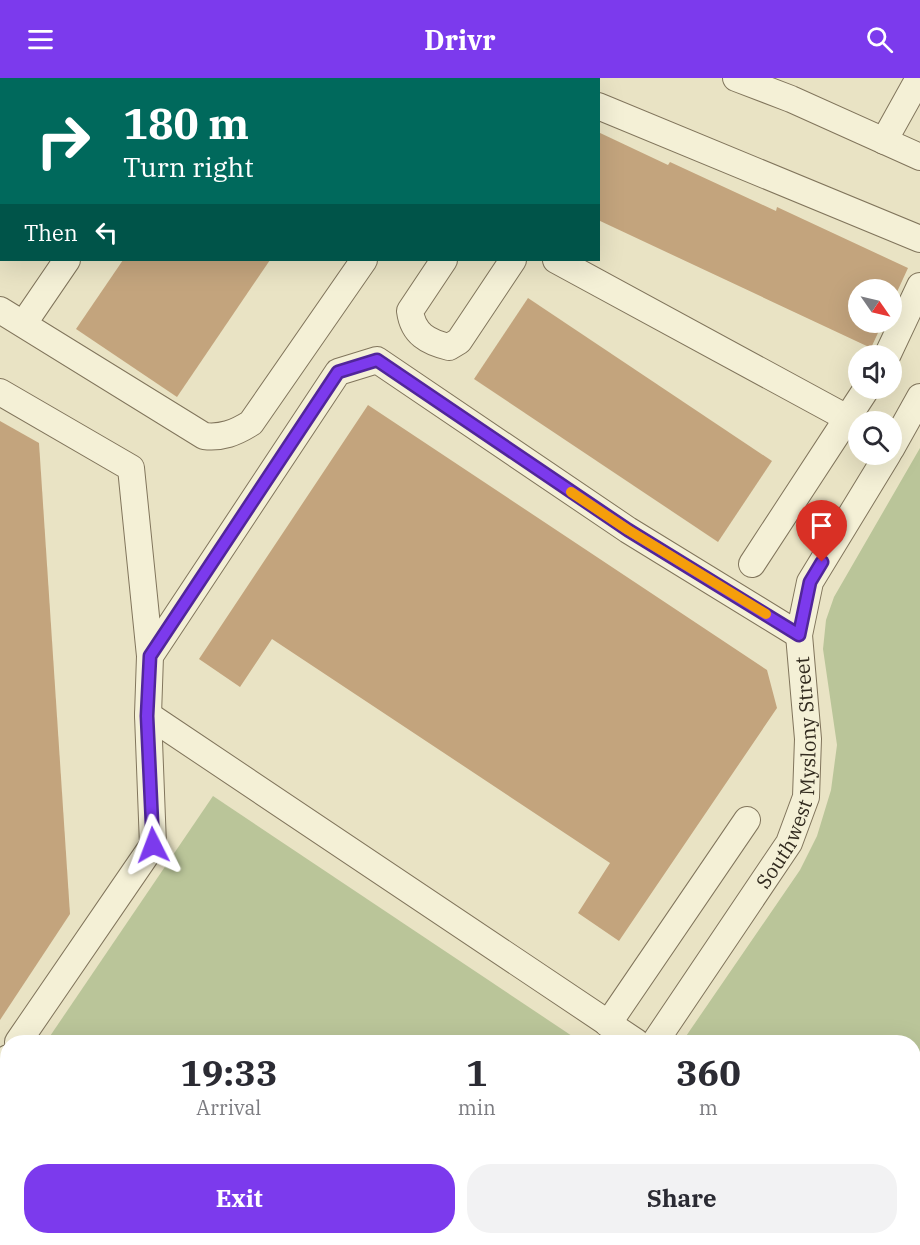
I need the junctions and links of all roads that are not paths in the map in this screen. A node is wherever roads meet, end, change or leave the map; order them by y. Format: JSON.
{"nodes":[{"id":1,"x":736,"y":78,"type":"edge"},
{"id":2,"x":919,"y":78,"type":"edge"},
{"id":3,"x":600,"y":107,"type":"edge"},
{"id":4,"x":884,"y":141,"type":"junction"},
{"id":5,"x":920,"y":156,"type":"edge"},
{"id":6,"x":920,"y":239,"type":"edge"},
{"id":7,"x":66,"y":261,"type":"edge"},
{"id":8,"x":363,"y":261,"type":"edge"},
{"id":9,"x":443,"y":261,"type":"edge"},
{"id":10,"x":512,"y":261,"type":"edge"},
{"id":11,"x":558,"y":261,"type":"edge"},
{"id":12,"x":920,"y":285,"type":"edge"},
{"id":13,"x":0,"y":310,"type":"edge"},
{"id":14,"x":24,"y":323,"type":"junction"},
{"id":15,"x":892,"y":345,"type":"edge"},
{"id":16,"x":0,"y":392,"type":"edge"},
{"id":17,"x":920,"y":397,"type":"edge"},
{"id":18,"x":848,"y":418,"type":"edge"},
{"id":19,"x":902,"y":427,"type":"edge"},
{"id":20,"x":848,"y":428,"type":"edge"},
{"id":21,"x":880,"y":465,"type":"edge"},
{"id":22,"x":752,"y":564,"type":"dead end"},
{"id":23,"x":799,"y":635,"type":"junction"},
{"id":24,"x":150,"y":656,"type":"junction"},
{"id":25,"x":147,"y":716,"type":"junction"},
{"id":26,"x":747,"y":820,"type":"dead end"},
{"id":27,"x":608,"y":1024,"type":"junction"},
{"id":28,"x":23,"y":1035,"type":"edge"},
{"id":29,"x":625,"y":1035,"type":"edge"},
{"id":30,"x":660,"y":1035,"type":"edge"}],
"edges":[{"from":1,"to":4,"type":"street"},
{"from":2,"to":4,"type":"street"},
{"from":3,"to":6,"type":"street"},
{"from":4,"to":5,"type":"street"},
{"from":7,"to":14,"type":"street"},
{"from":8,"to":14,"type":"street"},
{"from":9,"to":10,"type":"street"},
{"from":11,"to":18,"type":"street"},
{"from":12,"to":15,"type":"street"},
{"from":13,"to":14,"type":"street"},
{"from":16,"to":24,"type":"street"},
{"from":17,"to":19,"type":"street","name":"Southwest Myslony Street"},
{"from":20,"to":22,"type":"street"},
{"from":21,"to":23,"type":"street","name":"Southwest Myslony Street"},
{"from":23,"to":24,"type":"street"},
{"from":23,"to":30,"type":"street","name":"Southwest Myslony Street"},
{"from":24,"to":25,"type":"street"},
{"from":25,"to":27,"type":"street"},
{"from":25,"to":28,"type":"street"},
{"from":26,"to":27,"type":"street"},
{"from":27,"to":29,"type":"street"}]}
